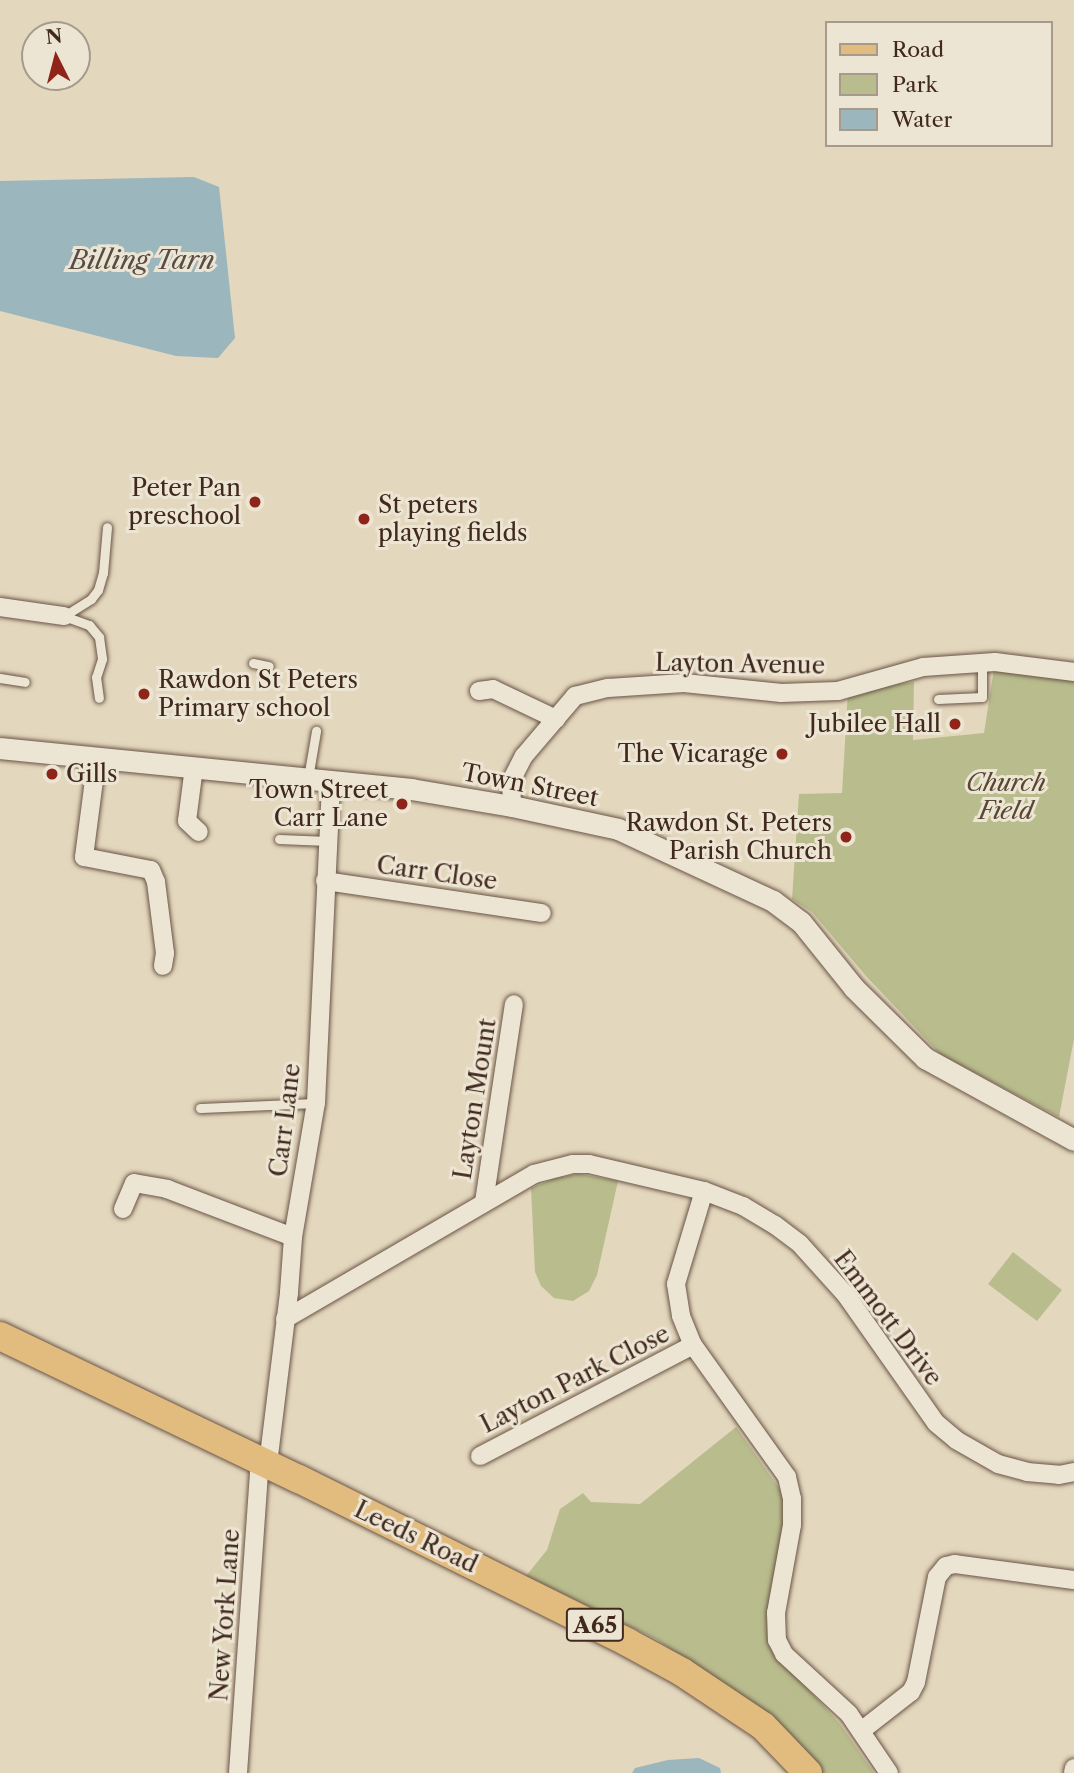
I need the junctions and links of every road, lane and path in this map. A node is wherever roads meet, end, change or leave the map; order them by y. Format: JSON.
{"nodes":[{"id":1,"x":107,"y":527,"type":"dead end"},
{"id":2,"x":0,"y":607,"type":"edge"},
{"id":3,"x":64,"y":616,"type":"junction"},
{"id":4,"x":253,"y":663,"type":"dead end"},
{"id":5,"x":982,"y":663,"type":"junction"},
{"id":6,"x":269,"y":666,"type":"dead end"},
{"id":7,"x":1074,"y":672,"type":"edge"},
{"id":8,"x":0,"y":678,"type":"edge"},
{"id":9,"x":25,"y":682,"type":"dead end"},
{"id":10,"x":479,"y":691,"type":"dead end"},
{"id":11,"x":99,"y":698,"type":"dead end"},
{"id":12,"x":938,"y":699,"type":"dead end"},
{"id":13,"x":556,"y":719,"type":"junction"},
{"id":14,"x":316,"y":731,"type":"dead end"},
{"id":15,"x":0,"y":748,"type":"edge"},
{"id":16,"x":97,"y":757,"type":"junction"},
{"id":17,"x":194,"y":767,"type":"junction"},
{"id":18,"x":308,"y":778,"type":"junction"},
{"id":19,"x":331,"y":781,"type":"junction"},
{"id":20,"x":512,"y":806,"type":"junction"},
{"id":21,"x":199,"y":832,"type":"dead end"},
{"id":22,"x":279,"y":839,"type":"dead end"},
{"id":23,"x":328,"y":841,"type":"junction"},
{"id":24,"x":326,"y":881,"type":"junction"},
{"id":25,"x":542,"y":913,"type":"dead end"},
{"id":26,"x":163,"y":966,"type":"dead end"},
{"id":27,"x":514,"y":1004,"type":"dead end"},
{"id":28,"x":316,"y":1103,"type":"junction"},
{"id":29,"x":200,"y":1108,"type":"dead end"},
{"id":30,"x":1074,"y":1140,"type":"edge"},
{"id":31,"x":704,"y":1191,"type":"junction"},
{"id":32,"x":484,"y":1202,"type":"junction"},
{"id":33,"x":123,"y":1209,"type":"dead end"},
{"id":34,"x":293,"y":1237,"type":"junction"},
{"id":35,"x":285,"y":1319,"type":"junction"},
{"id":36,"x":0,"y":1336,"type":"edge"},
{"id":37,"x":694,"y":1345,"type":"junction"},
{"id":38,"x":480,"y":1456,"type":"dead end"},
{"id":39,"x":264,"y":1462,"type":"junction"},
{"id":40,"x":1074,"y":1472,"type":"edge"},
{"id":41,"x":1074,"y":1580,"type":"edge"},
{"id":42,"x":861,"y":1731,"type":"junction"},
{"id":43,"x":1074,"y":1768,"type":"edge"},
{"id":44,"x":238,"y":1773,"type":"edge"},
{"id":45,"x":808,"y":1773,"type":"edge"},
{"id":46,"x":889,"y":1773,"type":"edge"},
{"id":47,"x":1073,"y":1773,"type":"edge"}],
"edges":[{"from":1,"to":3,"type":"lane"},
{"from":2,"to":3,"type":"street"},
{"from":3,"to":11,"type":"lane"},
{"from":4,"to":6,"type":"lane"},
{"from":5,"to":7,"type":"street","name":"Layton Avenue"},
{"from":5,"to":12,"type":"lane"},
{"from":5,"to":13,"type":"street","name":"Layton Avenue"},
{"from":8,"to":9,"type":"lane"},
{"from":10,"to":13,"type":"street"},
{"from":13,"to":20,"type":"street","name":"Layton Avenue"},
{"from":14,"to":18,"type":"lane"},
{"from":15,"to":16,"type":"street","name":"Town Street"},
{"from":16,"to":17,"type":"street","name":"Town Street"},
{"from":16,"to":26,"type":"street"},
{"from":17,"to":18,"type":"street","name":"Town Street"},
{"from":17,"to":21,"type":"street"},
{"from":18,"to":19,"type":"street","name":"Town Street"},
{"from":19,"to":20,"type":"street","name":"Town Street"},
{"from":19,"to":23,"type":"street","name":"Carr Lane"},
{"from":20,"to":30,"type":"street","name":"Town Street"},
{"from":22,"to":23,"type":"lane"},
{"from":23,"to":24,"type":"street","name":"Carr Lane"},
{"from":24,"to":25,"type":"street","name":"Carr Close"},
{"from":24,"to":28,"type":"street","name":"Carr Lane"},
{"from":27,"to":32,"type":"street","name":"Layton Mount"},
{"from":28,"to":29,"type":"lane"},
{"from":28,"to":34,"type":"street","name":"Carr Lane"},
{"from":31,"to":32,"type":"street","name":"Emmott Drive"},
{"from":31,"to":37,"type":"street"},
{"from":31,"to":40,"type":"street","name":"Emmott Drive"},
{"from":32,"to":35,"type":"street","name":"Emmott Drive"},
{"from":33,"to":34,"type":"street"},
{"from":34,"to":35,"type":"street","name":"Carr Lane"},
{"from":35,"to":39,"type":"street","name":"Carr Lane"},
{"from":36,"to":39,"type":"main road","name":"Leeds Road","number":"A65"},
{"from":37,"to":38,"type":"street","name":"Layton Park Close"},
{"from":37,"to":42,"type":"street"},
{"from":39,"to":44,"type":"street","name":"New York Lane"},
{"from":39,"to":45,"type":"main road","name":"Leeds Road","number":"A65"},
{"from":41,"to":42,"type":"street"},
{"from":42,"to":46,"type":"street"},
{"from":43,"to":47,"type":"street"}]}
